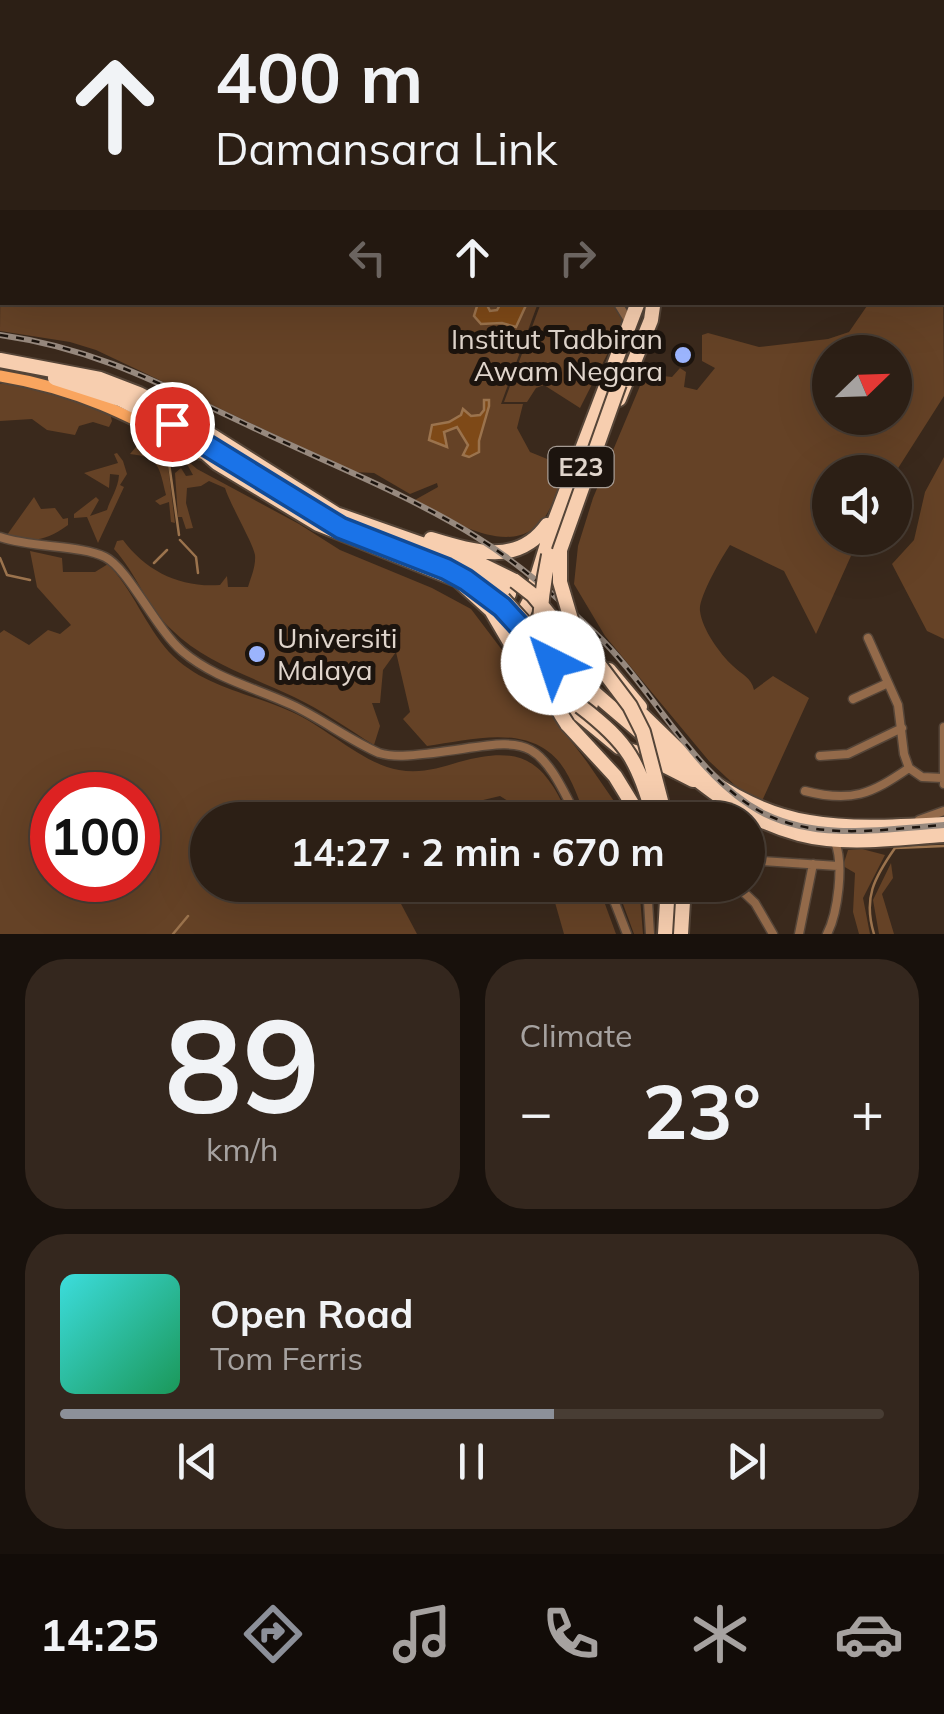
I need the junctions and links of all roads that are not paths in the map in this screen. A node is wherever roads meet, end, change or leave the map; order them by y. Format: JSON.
{"nodes":[{"id":1,"x":620,"y":305,"type":"edge"},
{"id":2,"x":644,"y":305,"type":"edge"},
{"id":3,"x":644,"y":305,"type":"edge"},
{"id":4,"x":646,"y":305,"type":"edge"},
{"id":5,"x":629,"y":325,"type":"junction"},
{"id":6,"x":0,"y":352,"type":"edge"},
{"id":7,"x":0,"y":360,"type":"edge"},
{"id":8,"x":0,"y":368,"type":"edge"},
{"id":9,"x":0,"y":376,"type":"edge"},
{"id":10,"x":100,"y":379,"type":"junction"},
{"id":11,"x":616,"y":382,"type":"junction"},
{"id":12,"x":172,"y":424,"type":"junction"},
{"id":13,"x":217,"y":462,"type":"junction"},
{"id":14,"x":266,"y":468,"type":"junction"},
{"id":15,"x":560,"y":505,"type":"junction"},
{"id":16,"x":328,"y":520,"type":"junction"},
{"id":17,"x":0,"y":538,"type":"edge"},
{"id":18,"x":362,"y":543,"type":"junction"},
{"id":19,"x":567,"y":543,"type":"junction"},
{"id":20,"x":387,"y":548,"type":"junction"},
{"id":21,"x":544,"y":553,"type":"junction"},
{"id":22,"x":561,"y":562,"type":"junction"},
{"id":23,"x":504,"y":598,"type":"junction"},
{"id":24,"x":522,"y":614,"type":"junction"},
{"id":25,"x":868,"y":638,"type":"dead end"},
{"id":26,"x":546,"y":644,"type":"junction"},
{"id":27,"x":522,"y":663,"type":"junction"},
{"id":28,"x":888,"y":682,"type":"junction"},
{"id":29,"x":852,"y":698,"type":"dead end"},
{"id":30,"x":586,"y":705,"type":"junction"},
{"id":31,"x":630,"y":706,"type":"junction"},
{"id":32,"x":654,"y":728,"type":"junction"},
{"id":33,"x":902,"y":728,"type":"junction"},
{"id":34,"x":944,"y":730,"type":"edge"},
{"id":35,"x":820,"y":756,"type":"dead end"},
{"id":36,"x":909,"y":768,"type":"junction"},
{"id":37,"x":700,"y":778,"type":"junction"},
{"id":38,"x":944,"y":781,"type":"edge"},
{"id":39,"x":806,"y":791,"type":"dead end"},
{"id":40,"x":569,"y":802,"type":"edge"},
{"id":41,"x":631,"y":802,"type":"edge"},
{"id":42,"x":650,"y":802,"type":"edge"},
{"id":43,"x":662,"y":802,"type":"edge"},
{"id":44,"x":731,"y":802,"type":"edge"},
{"id":45,"x":944,"y":811,"type":"edge"},
{"id":46,"x":765,"y":821,"type":"edge"},
{"id":47,"x":886,"y":828,"type":"junction"},
{"id":48,"x":942,"y":835,"type":"edge"},
{"id":49,"x":832,"y":838,"type":"junction"},
{"id":50,"x":856,"y":839,"type":"junction"},
{"id":51,"x":765,"y":861,"type":"edge"},
{"id":52,"x":839,"y":862,"type":"junction"},
{"id":53,"x":813,"y":864,"type":"junction"},
{"id":54,"x":615,"y":902,"type":"edge"},
{"id":55,"x":648,"y":902,"type":"edge"},
{"id":56,"x":666,"y":902,"type":"edge"},
{"id":57,"x":667,"y":902,"type":"edge"},
{"id":58,"x":683,"y":902,"type":"edge"},
{"id":59,"x":754,"y":902,"type":"edge"},
{"id":60,"x":627,"y":934,"type":"edge"},
{"id":61,"x":650,"y":934,"type":"edge"},
{"id":62,"x":662,"y":934,"type":"edge"},
{"id":63,"x":673,"y":934,"type":"edge"},
{"id":64,"x":681,"y":934,"type":"edge"},
{"id":65,"x":774,"y":934,"type":"edge"},
{"id":66,"x":798,"y":934,"type":"edge"},
{"id":67,"x":827,"y":934,"type":"edge"}],
"edges":[{"from":1,"to":5,"type":"street"},
{"from":2,"to":5,"type":"highway"},
{"from":3,"to":11,"type":"highway","number":"E23"},
{"from":4,"to":19,"type":"highway"},
{"from":5,"to":15,"type":"highway"},
{"from":6,"to":10,"type":"highway"},
{"from":7,"to":10,"type":"highway"},
{"from":8,"to":12,"type":"highway"},
{"from":9,"to":13,"type":"main road"},
{"from":10,"to":14,"type":"highway"},
{"from":11,"to":31,"type":"highway","number":"E23","bridge":true},
{"from":11,"to":41,"type":"highway","number":"E23","bridge":true},
{"from":12,"to":13,"type":"highway"},
{"from":12,"to":16,"type":"highway"},
{"from":13,"to":18,"type":"highway"},
{"from":14,"to":15,"type":"highway"},
{"from":14,"to":23,"type":"highway"},
{"from":15,"to":21,"type":"highway"},
{"from":16,"to":20,"type":"highway"},
{"from":16,"to":23,"type":"highway"},
{"from":17,"to":40,"type":"street"},
{"from":18,"to":20,"type":"highway"},
{"from":18,"to":23,"type":"highway"},
{"from":19,"to":22,"type":"highway"},
{"from":19,"to":32,"type":"highway"},
{"from":20,"to":23,"type":"highway"},
{"from":21,"to":22,"type":"highway"},
{"from":21,"to":24,"type":"highway"},
{"from":22,"to":24,"type":"highway"},
{"from":23,"to":24,"type":"highway"},
{"from":23,"to":26,"type":"highway","bridge":true},
{"from":23,"to":27,"type":"highway"},
{"from":23,"to":31,"type":"highway","bridge":true},
{"from":24,"to":27,"type":"highway"},
{"from":25,"to":28,"type":"street"},
{"from":26,"to":30,"type":"highway"},
{"from":26,"to":37,"type":"highway"},
{"from":27,"to":37,"type":"highway"},
{"from":28,"to":29,"type":"street"},
{"from":28,"to":33,"type":"street"},
{"from":30,"to":32,"type":"highway"},
{"from":30,"to":42,"type":"highway","bridge":true},
{"from":31,"to":43,"type":"highway","number":"E23","bridge":true},
{"from":32,"to":37,"type":"highway"},
{"from":33,"to":35,"type":"street"},
{"from":33,"to":36,"type":"street"},
{"from":34,"to":38,"type":"street"},
{"from":36,"to":38,"type":"street"},
{"from":36,"to":39,"type":"street"},
{"from":37,"to":44,"type":"highway"},
{"from":37,"to":47,"type":"highway"},
{"from":45,"to":47,"type":"street"},
{"from":46,"to":49,"type":"highway"},
{"from":47,"to":48,"type":"highway"},
{"from":48,"to":50,"type":"highway"},
{"from":49,"to":50,"type":"highway"},
{"from":49,"to":52,"type":"street"},
{"from":50,"to":52,"type":"street"},
{"from":51,"to":53,"type":"street"},
{"from":52,"to":53,"type":"street"},
{"from":52,"to":67,"type":"street"},
{"from":53,"to":66,"type":"street"},
{"from":54,"to":60,"type":"street"},
{"from":55,"to":61,"type":"street"},
{"from":56,"to":62,"type":"highway"},
{"from":57,"to":63,"type":"highway"},
{"from":58,"to":64,"type":"highway"},
{"from":59,"to":65,"type":"street"}]}
